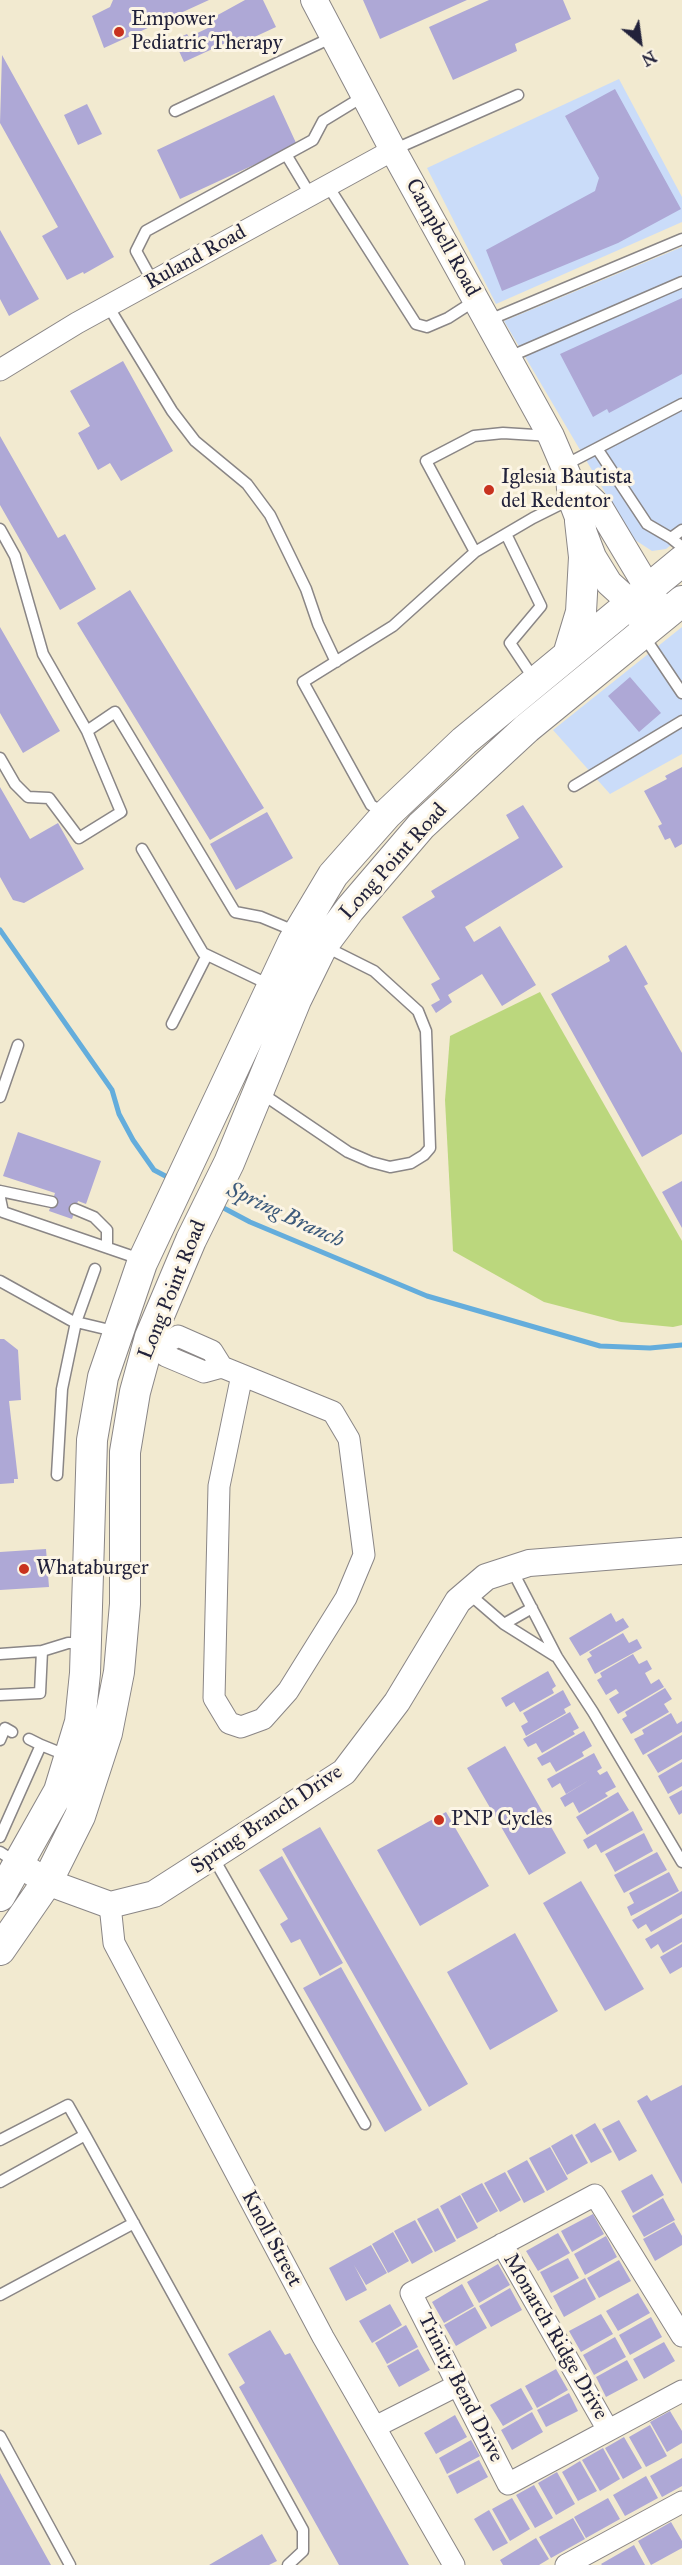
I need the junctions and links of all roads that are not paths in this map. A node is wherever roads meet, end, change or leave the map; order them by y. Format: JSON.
{"nodes":[{"id":1,"x":316,"y":1,"type":"edge"},
{"id":2,"x":333,"y":37,"type":"junction"},
{"id":3,"x":518,"y":95,"type":"dead end"},
{"id":4,"x":364,"y":96,"type":"junction"},
{"id":5,"x":175,"y":111,"type":"dead end"},
{"id":6,"x":393,"y":150,"type":"junction"},
{"id":7,"x":287,"y":156,"type":"junction"},
{"id":8,"x":320,"y":191,"type":"junction"},
{"id":9,"x":682,"y":239,"type":"edge"},
{"id":10,"x":153,"y":282,"type":"junction"},
{"id":11,"x":682,"y":282,"type":"edge"},
{"id":12,"x":108,"y":306,"type":"junction"},
{"id":13,"x":483,"y":310,"type":"junction"},
{"id":14,"x":509,"y":357,"type":"junction"},
{"id":15,"x":0,"y":370,"type":"edge"},
{"id":16,"x":682,"y":404,"type":"edge"},
{"id":17,"x":551,"y":436,"type":"junction"},
{"id":18,"x":598,"y":450,"type":"junction"},
{"id":19,"x":571,"y":491,"type":"junction"},
{"id":20,"x":0,"y":529,"type":"edge"},
{"id":21,"x":682,"y":530,"type":"edge"},
{"id":22,"x":506,"y":534,"type":"junction"},
{"id":23,"x":682,"y":547,"type":"edge"},
{"id":24,"x":677,"y":549,"type":"edge"},
{"id":25,"x":476,"y":552,"type":"junction"},
{"id":26,"x":640,"y":595,"type":"junction"},
{"id":27,"x":659,"y":619,"type":"edge"},
{"id":28,"x":568,"y":655,"type":"junction"},
{"id":29,"x":336,"y":662,"type":"junction"},
{"id":30,"x":535,"y":682,"type":"junction"},
{"id":31,"x":682,"y":693,"type":"edge"},
{"id":32,"x":682,"y":721,"type":"edge"},
{"id":33,"x":87,"y":731,"type":"junction"},
{"id":34,"x":0,"y":758,"type":"edge"},
{"id":35,"x":574,"y":786,"type":"dead end"},
{"id":36,"x":387,"y":814,"type":"junction"},
{"id":37,"x":142,"y":849,"type":"dead end"},
{"id":38,"x":311,"y":939,"type":"junction"},
{"id":39,"x":207,"y":955,"type":"junction"},
{"id":40,"x":272,"y":986,"type":"junction"},
{"id":41,"x":172,"y":1024,"type":"dead end"},
{"id":42,"x":18,"y":1044,"type":"dead end"},
{"id":43,"x":258,"y":1091,"type":"junction"},
{"id":44,"x":0,"y":1097,"type":"edge"},
{"id":45,"x":0,"y":1191,"type":"edge"},
{"id":46,"x":0,"y":1198,"type":"edge"},
{"id":47,"x":52,"y":1202,"type":"dead end"},
{"id":48,"x":75,"y":1209,"type":"dead end"},
{"id":49,"x":107,"y":1247,"type":"junction"},
{"id":50,"x":144,"y":1260,"type":"junction"},
{"id":51,"x":96,"y":1269,"type":"dead end"},
{"id":52,"x":0,"y":1281,"type":"edge"},
{"id":53,"x":76,"y":1322,"type":"junction"},
{"id":54,"x":118,"y":1332,"type":"junction"},
{"id":55,"x":157,"y":1341,"type":"junction"},
{"id":56,"x":243,"y":1375,"type":"junction"},
{"id":57,"x":57,"y":1475,"type":"dead end"},
{"id":58,"x":682,"y":1551,"type":"edge"},
{"id":59,"x":510,"y":1567,"type":"junction"},
{"id":60,"x":468,"y":1593,"type":"junction"},
{"id":61,"x":532,"y":1608,"type":"junction"},
{"id":62,"x":504,"y":1624,"type":"junction"},
{"id":63,"x":87,"y":1643,"type":"junction"},
{"id":64,"x":42,"y":1651,"type":"junction"},
{"id":65,"x":0,"y":1654,"type":"edge"},
{"id":66,"x":557,"y":1657,"type":"junction"},
{"id":67,"x":0,"y":1695,"type":"edge"},
{"id":68,"x":12,"y":1731,"type":"dead end"},
{"id":69,"x":29,"y":1739,"type":"dead end"},
{"id":70,"x":0,"y":1740,"type":"edge"},
{"id":71,"x":41,"y":1745,"type":"junction"},
{"id":72,"x":71,"y":1758,"type":"junction"},
{"id":73,"x":4,"y":1799,"type":"dead end"},
{"id":74,"x":15,"y":1804,"type":"junction"},
{"id":75,"x":0,"y":1837,"type":"edge"},
{"id":76,"x":213,"y":1857,"type":"junction"},
{"id":77,"x":10,"y":1858,"type":"edge"},
{"id":78,"x":682,"y":1862,"type":"edge"},
{"id":79,"x":47,"y":1882,"type":"junction"},
{"id":80,"x":0,"y":1896,"type":"edge"},
{"id":81,"x":110,"y":1905,"type":"junction"},
{"id":82,"x":0,"y":1950,"type":"edge"},
{"id":83,"x":365,"y":2124,"type":"dead end"},
{"id":84,"x":85,"y":2135,"type":"junction"},
{"id":85,"x":0,"y":2140,"type":"edge"},
{"id":86,"x":0,"y":2182,"type":"edge"},
{"id":87,"x":135,"y":2223,"type":"junction"},
{"id":88,"x":502,"y":2244,"type":"junction"},
{"id":89,"x":0,"y":2295,"type":"edge"},
{"id":90,"x":682,"y":2336,"type":"edge"},
{"id":91,"x":458,"y":2385,"type":"junction"},
{"id":92,"x":682,"y":2391,"type":"edge"},
{"id":93,"x":375,"y":2427,"type":"junction"},
{"id":94,"x":608,"y":2430,"type":"junction"},
{"id":95,"x":0,"y":2436,"type":"edge"},
{"id":96,"x":682,"y":2502,"type":"edge"},
{"id":97,"x":70,"y":2565,"type":"edge"},
{"id":98,"x":288,"y":2565,"type":"edge"},
{"id":99,"x":454,"y":2565,"type":"edge"},
{"id":100,"x":566,"y":2565,"type":"edge"}],
"edges":[{"from":1,"to":2,"type":"street","name":"Campbell Road"},
{"from":2,"to":4,"type":"street","name":"Campbell Road"},
{"from":2,"to":5,"type":"lane"},
{"from":3,"to":6,"type":"lane"},
{"from":4,"to":6,"type":"street","name":"Campbell Road"},
{"from":4,"to":7,"type":"lane"},
{"from":6,"to":8,"type":"street","name":"Ruland Road"},
{"from":6,"to":13,"type":"street","name":"Campbell Road"},
{"from":7,"to":8,"type":"lane"},
{"from":7,"to":10,"type":"lane"},
{"from":8,"to":10,"type":"street","name":"Ruland Road"},
{"from":8,"to":13,"type":"lane"},
{"from":9,"to":13,"type":"lane"},
{"from":10,"to":12,"type":"street","name":"Ruland Road"},
{"from":11,"to":14,"type":"lane"},
{"from":12,"to":15,"type":"street","name":"Ruland Road"},
{"from":12,"to":29,"type":"lane"},
{"from":13,"to":14,"type":"street","name":"Campbell Road"},
{"from":14,"to":17,"type":"street","name":"Campbell Road"},
{"from":16,"to":18,"type":"lane"},
{"from":17,"to":19,"type":"street","name":"Campbell Road"},
{"from":17,"to":25,"type":"lane"},
{"from":18,"to":19,"type":"lane"},
{"from":18,"to":24,"type":"lane"},
{"from":19,"to":22,"type":"lane"},
{"from":19,"to":26,"type":"street","name":"Campbell Road"},
{"from":19,"to":26,"type":"street","name":"Campbell Road"},
{"from":19,"to":28,"type":"main road"},
{"from":20,"to":33,"type":"lane"},
{"from":21,"to":24,"type":"lane"},
{"from":22,"to":25,"type":"lane"},
{"from":22,"to":30,"type":"lane"},
{"from":23,"to":24,"type":"lane"},
{"from":24,"to":26,"type":"main road","name":"Long Point Road"},
{"from":25,"to":29,"type":"lane"},
{"from":26,"to":27,"type":"street","name":"Campbell Road"},
{"from":26,"to":28,"type":"main road","name":"Long Point Road"},
{"from":27,"to":31,"type":"lane"},
{"from":27,"to":38,"type":"main road","name":"Long Point Road"},
{"from":28,"to":30,"type":"main road","name":"Long Point Road"},
{"from":29,"to":36,"type":"lane"},
{"from":30,"to":36,"type":"main road","name":"Long Point Road"},
{"from":32,"to":35,"type":"lane"},
{"from":33,"to":34,"type":"lane"},
{"from":33,"to":38,"type":"lane"},
{"from":36,"to":38,"type":"main road","name":"Long Point Road"},
{"from":37,"to":39,"type":"lane"},
{"from":38,"to":40,"type":"main road","name":"Long Point Road"},
{"from":38,"to":43,"type":"main road","name":"Long Point Road"},
{"from":38,"to":43,"type":"lane"},
{"from":39,"to":40,"type":"lane"},
{"from":39,"to":41,"type":"lane"},
{"from":40,"to":50,"type":"main road","name":"Long Point Road"},
{"from":42,"to":44,"type":"lane"},
{"from":43,"to":55,"type":"main road","name":"Long Point Road"},
{"from":45,"to":47,"type":"lane"},
{"from":46,"to":49,"type":"lane"},
{"from":48,"to":49,"type":"lane"},
{"from":49,"to":50,"type":"lane"},
{"from":50,"to":54,"type":"main road","name":"Long Point Road"},
{"from":51,"to":53,"type":"lane"},
{"from":52,"to":53,"type":"lane"},
{"from":53,"to":54,"type":"lane"},
{"from":53,"to":57,"type":"lane"},
{"from":54,"to":55,"type":"main road"},
{"from":54,"to":63,"type":"main road","name":"Long Point Road"},
{"from":55,"to":56,"type":"street"},
{"from":55,"to":79,"type":"main road","name":"Long Point Road"},
{"from":56,"to":56,"type":"street"},
{"from":58,"to":59,"type":"street","name":"Spring Branch Drive"},
{"from":59,"to":60,"type":"street","name":"Spring Branch Drive"},
{"from":59,"to":61,"type":"lane"},
{"from":60,"to":62,"type":"lane"},
{"from":60,"to":76,"type":"street","name":"Spring Branch Drive"},
{"from":61,"to":62,"type":"lane"},
{"from":61,"to":66,"type":"lane"},
{"from":62,"to":66,"type":"lane"},
{"from":63,"to":64,"type":"lane"},
{"from":63,"to":72,"type":"main road","name":"Long Point Road"},
{"from":64,"to":65,"type":"lane"},
{"from":64,"to":67,"type":"lane"},
{"from":66,"to":78,"type":"lane"},
{"from":68,"to":70,"type":"lane"},
{"from":69,"to":71,"type":"lane"},
{"from":71,"to":72,"type":"lane"},
{"from":71,"to":74,"type":"lane"},
{"from":72,"to":77,"type":"main road","name":"Long Point Road"},
{"from":73,"to":74,"type":"lane"},
{"from":74,"to":75,"type":"lane"},
{"from":76,"to":81,"type":"street","name":"Spring Branch Drive"},
{"from":76,"to":83,"type":"lane"},
{"from":77,"to":79,"type":"street"},
{"from":77,"to":80,"type":"main road","name":"Long Point Road"},
{"from":79,"to":81,"type":"street"},
{"from":79,"to":82,"type":"main road","name":"Long Point Road"},
{"from":81,"to":93,"type":"street","name":"Knoll Street"},
{"from":84,"to":85,"type":"lane"},
{"from":84,"to":86,"type":"lane"},
{"from":84,"to":87,"type":"lane"},
{"from":87,"to":89,"type":"lane"},
{"from":87,"to":98,"type":"lane"},
{"from":88,"to":90,"type":"street"},
{"from":88,"to":91,"type":"street","name":"Trinity Bend Drive"},
{"from":88,"to":94,"type":"street","name":"Monarch Ridge Drive"},
{"from":91,"to":93,"type":"street"},
{"from":91,"to":94,"type":"street","name":"Trinity Bend Drive"},
{"from":92,"to":94,"type":"street"},
{"from":93,"to":99,"type":"street","name":"Knoll Street"},
{"from":95,"to":97,"type":"lane"},
{"from":96,"to":100,"type":"street"}]}
